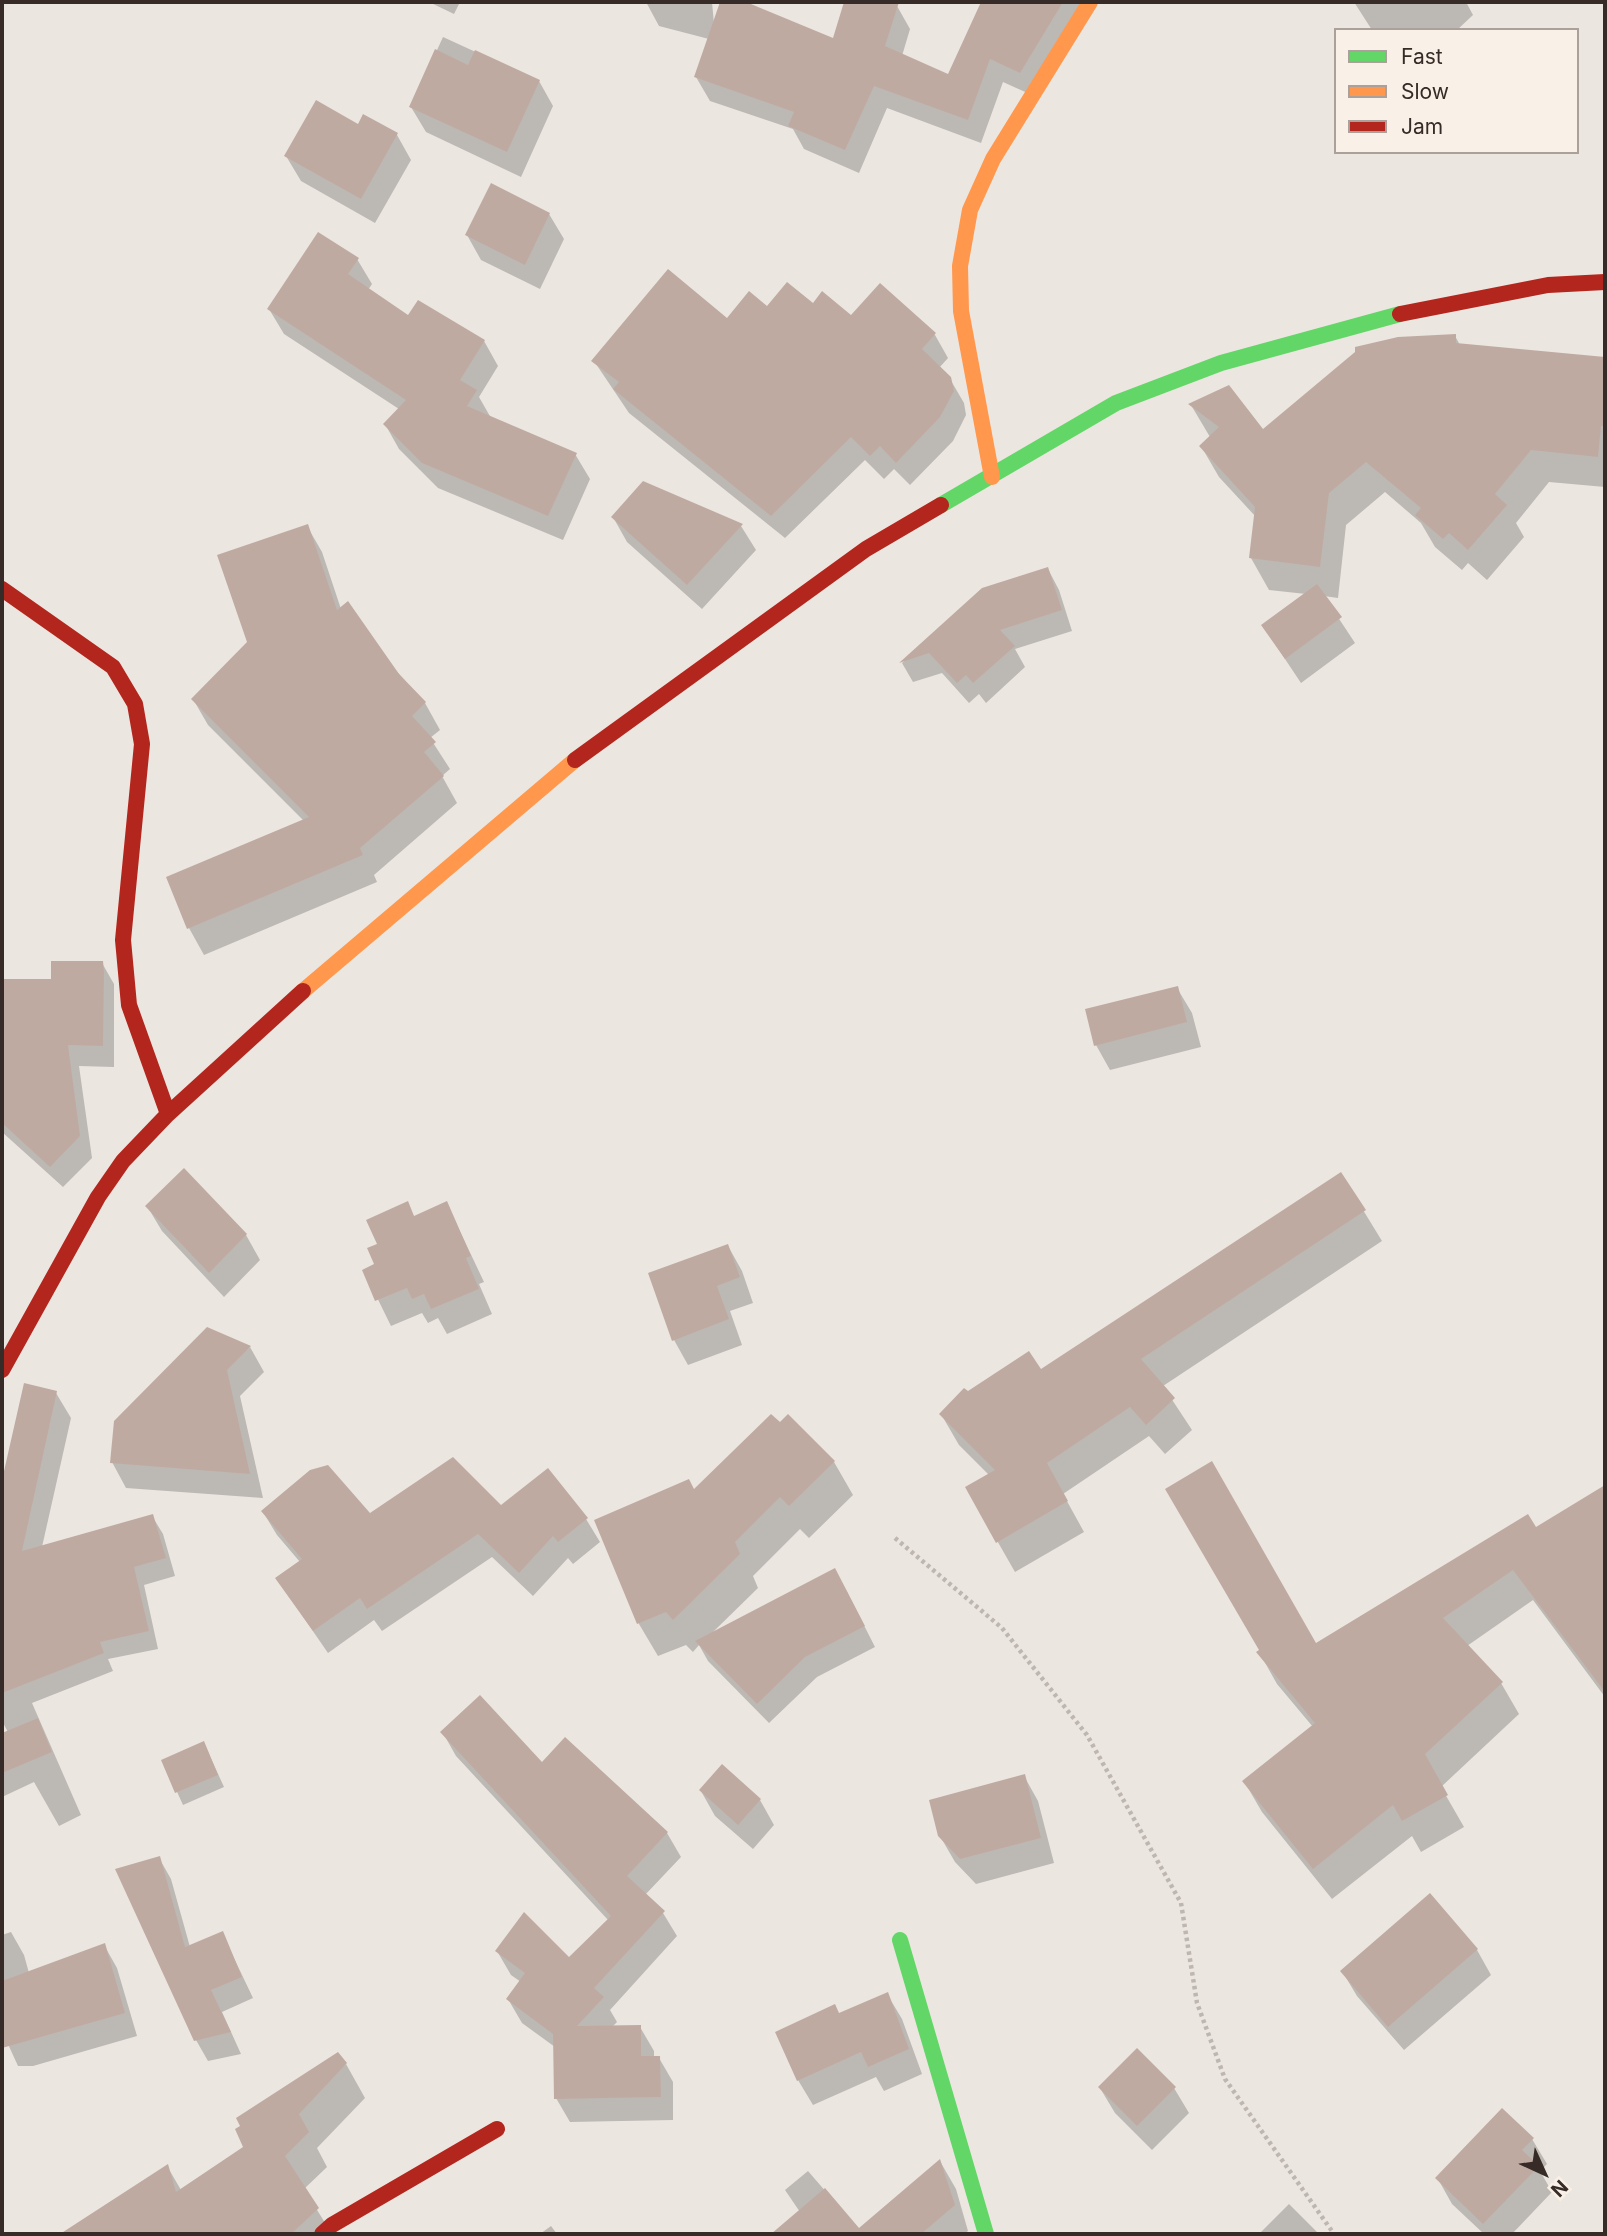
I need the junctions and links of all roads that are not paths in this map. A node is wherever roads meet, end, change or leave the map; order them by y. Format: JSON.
{"nodes":[{"id":1,"x":1090,"y":2,"type":"edge"},
{"id":2,"x":1605,"y":282,"type":"edge"},
{"id":3,"x":992,"y":477,"type":"junction"},
{"id":4,"x":2,"y":589,"type":"edge"},
{"id":5,"x":168,"y":1114,"type":"junction"},
{"id":6,"x":2,"y":1370,"type":"edge"},
{"id":7,"x":900,"y":1940,"type":"dead end"},
{"id":8,"x":497,"y":2129,"type":"dead end"},
{"id":9,"x":322,"y":2234,"type":"edge"},
{"id":10,"x":986,"y":2234,"type":"edge"}],
"edges":[{"from":1,"to":3,"type":"street"},
{"from":2,"to":3,"type":"street"},
{"from":3,"to":5,"type":"street"},
{"from":4,"to":5,"type":"street"},
{"from":5,"to":6,"type":"street"},
{"from":7,"to":10,"type":"street"},
{"from":8,"to":9,"type":"street"}]}
